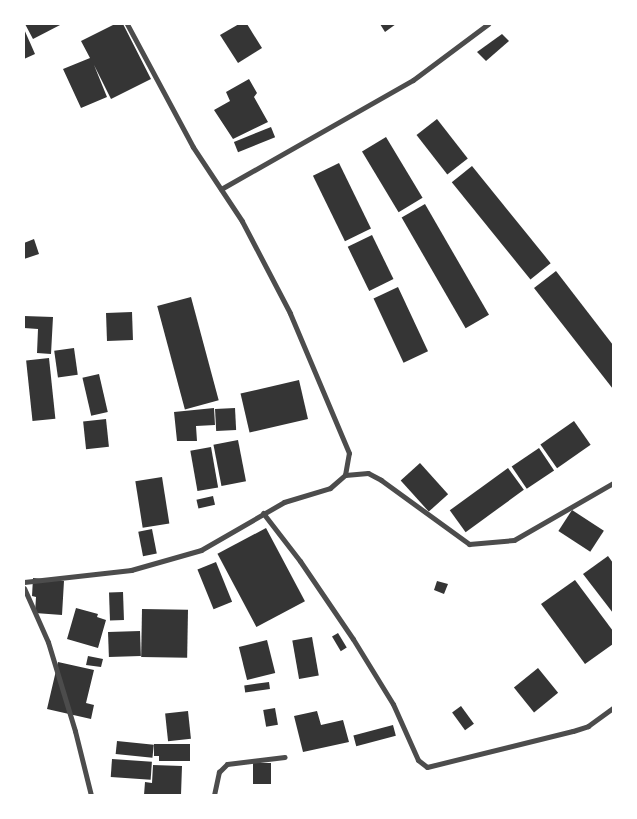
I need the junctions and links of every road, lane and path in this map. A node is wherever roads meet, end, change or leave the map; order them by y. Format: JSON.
{"nodes":[{"id":1,"x":128,"y":24,"type":"edge"},
{"id":2,"x":488,"y":24,"type":"edge"},
{"id":3,"x":221,"y":189,"type":"junction"},
{"id":4,"x":345,"y":475,"type":"junction"},
{"id":5,"x":613,"y":483,"type":"edge"},
{"id":6,"x":263,"y":514,"type":"junction"},
{"id":7,"x":24,"y":582,"type":"edge"},
{"id":8,"x":24,"y":588,"type":"edge"},
{"id":9,"x":613,"y":708,"type":"edge"},
{"id":10,"x":286,"y":756,"type":"dead end"},
{"id":11,"x":90,"y":795,"type":"edge"},
{"id":12,"x":214,"y":795,"type":"edge"}],
"edges":[{"from":1,"to":3,"type":"street"},
{"from":2,"to":3,"type":"street"},
{"from":3,"to":4,"type":"street"},
{"from":4,"to":5,"type":"street"},
{"from":4,"to":6,"type":"street"},
{"from":6,"to":7,"type":"street"},
{"from":6,"to":9,"type":"street"},
{"from":8,"to":11,"type":"street"},
{"from":10,"to":12,"type":"street"}]}
